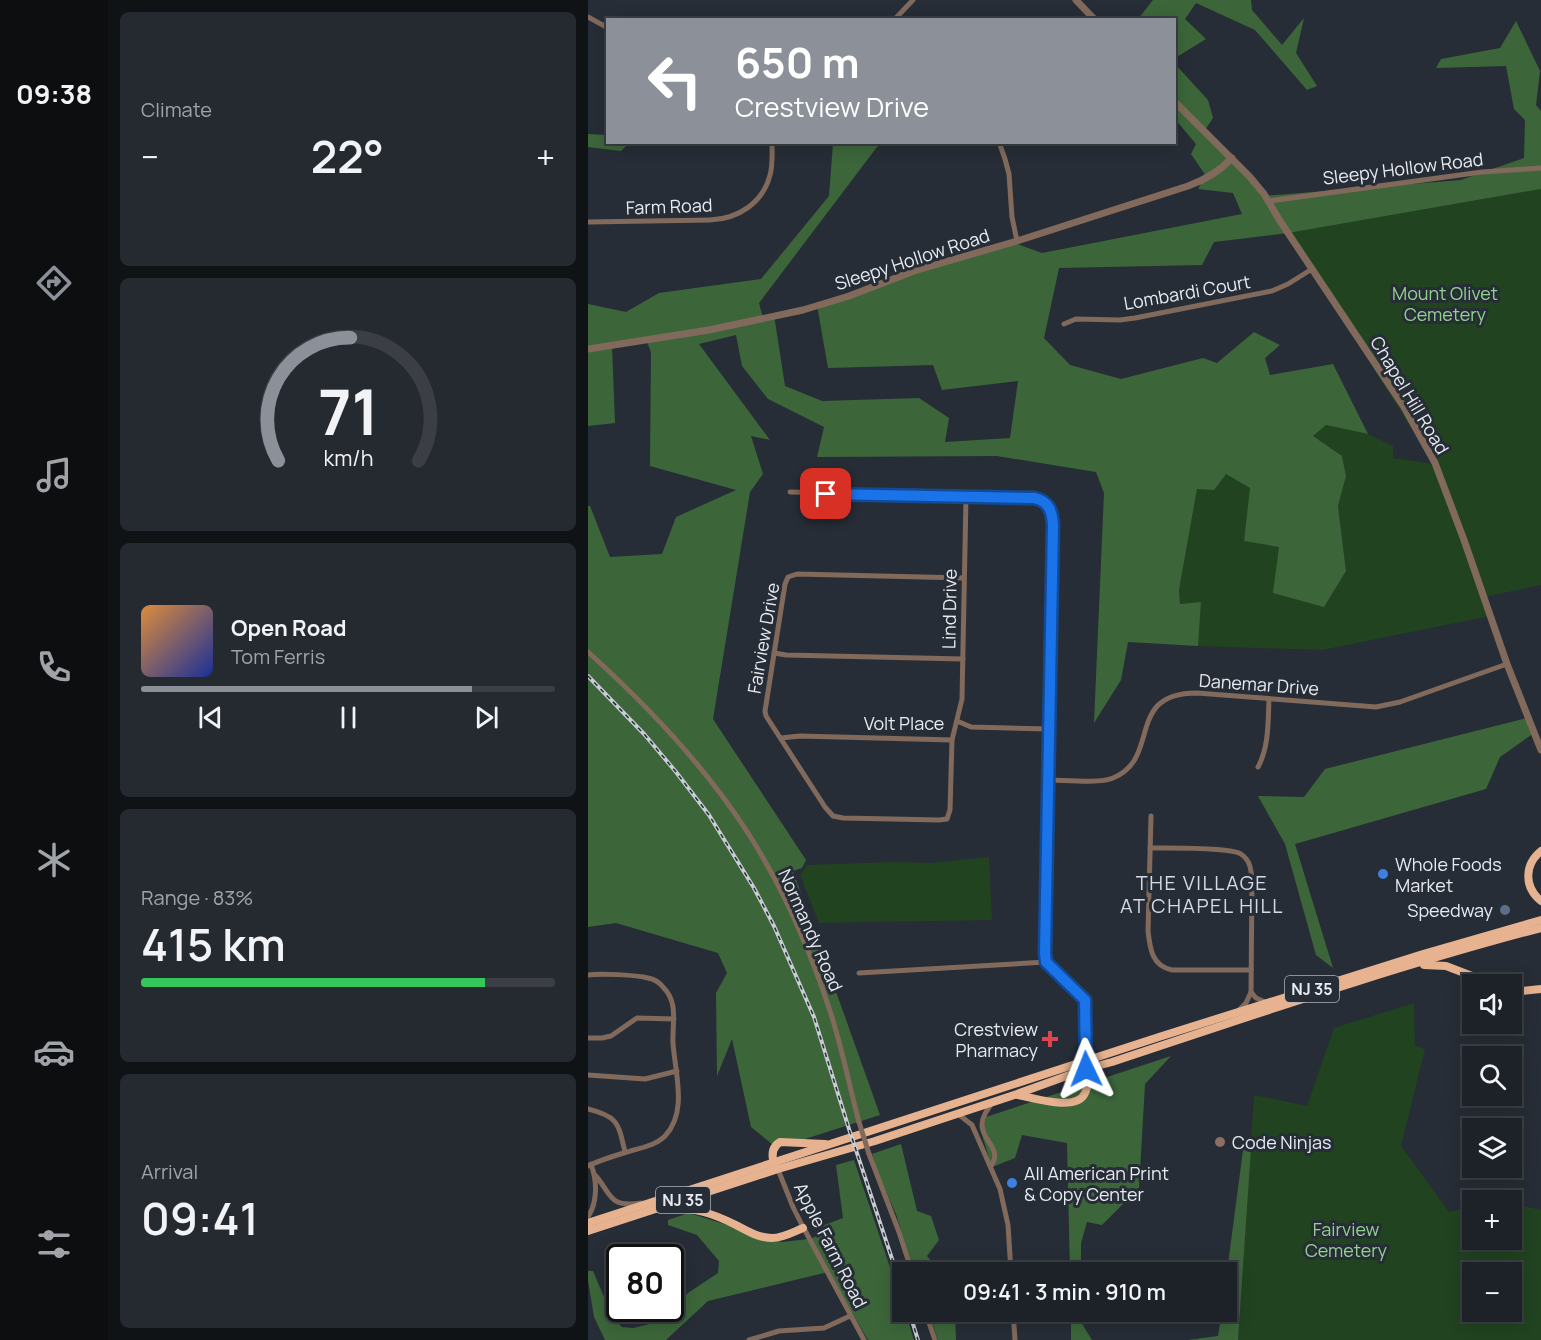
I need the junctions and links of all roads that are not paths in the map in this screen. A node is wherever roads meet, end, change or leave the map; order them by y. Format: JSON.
{"nodes":[{"id":1,"x":913,"y":0,"type":"edge"},
{"id":2,"x":1076,"y":0,"type":"edge"},
{"id":3,"x":588,"y":17,"type":"edge"},
{"id":4,"x":896,"y":18,"type":"edge"},
{"id":5,"x":1093,"y":18,"type":"edge"},
{"id":6,"x":606,"y":27,"type":"edge"},
{"id":7,"x":1176,"y":103,"type":"edge"},
{"id":8,"x":772,"y":144,"type":"edge"},
{"id":9,"x":1000,"y":144,"type":"edge"},
{"id":10,"x":1232,"y":158,"type":"junction"},
{"id":11,"x":1541,"y":168,"type":"edge"},
{"id":12,"x":1269,"y":201,"type":"junction"},
{"id":13,"x":588,"y":222,"type":"edge"},
{"id":14,"x":1017,"y":241,"type":"junction"},
{"id":15,"x":1311,"y":269,"type":"junction"},
{"id":16,"x":1064,"y":324,"type":"dead end"},
{"id":17,"x":588,"y":349,"type":"edge"},
{"id":18,"x":790,"y":492,"type":"dead end"},
{"id":19,"x":966,"y":497,"type":"junction"},
{"id":20,"x":964,"y":578,"type":"junction"},
{"id":21,"x":588,"y":652,"type":"edge"},
{"id":22,"x":774,"y":653,"type":"junction"},
{"id":23,"x":963,"y":659,"type":"junction"},
{"id":24,"x":1507,"y":664,"type":"junction"},
{"id":25,"x":1269,"y":699,"type":"junction"},
{"id":26,"x":957,"y":721,"type":"junction"},
{"id":27,"x":1049,"y":729,"type":"junction"},
{"id":28,"x":781,"y":738,"type":"junction"},
{"id":29,"x":952,"y":740,"type":"junction"},
{"id":30,"x":1541,"y":750,"type":"edge"},
{"id":31,"x":1258,"y":767,"type":"dead end"},
{"id":32,"x":1048,"y":780,"type":"junction"},
{"id":33,"x":1151,"y":816,"type":"dead end"},
{"id":34,"x":1150,"y":848,"type":"junction"},
{"id":35,"x":1541,"y":851,"type":"edge"},
{"id":36,"x":1541,"y":901,"type":"edge"},
{"id":37,"x":1541,"y":920,"type":"edge"},
{"id":38,"x":1541,"y":928,"type":"edge"},
{"id":39,"x":1046,"y":962,"type":"junction"},
{"id":40,"x":1402,"y":968,"type":"junction"},
{"id":41,"x":1251,"y":970,"type":"junction"},
{"id":42,"x":859,"y":973,"type":"dead end"},
{"id":43,"x":1467,"y":974,"type":"edge"},
{"id":44,"x":588,"y":975,"type":"edge"},
{"id":45,"x":1541,"y":989,"type":"edge"},
{"id":46,"x":1522,"y":991,"type":"edge"},
{"id":47,"x":1251,"y":992,"type":"junction"},
{"id":48,"x":1270,"y":1002,"type":"junction"},
{"id":49,"x":1236,"y":1013,"type":"junction"},
{"id":50,"x":674,"y":1019,"type":"junction"},
{"id":51,"x":588,"y":1038,"type":"edge"},
{"id":52,"x":1086,"y":1065,"type":"junction"},
{"id":53,"x":677,"y":1071,"type":"junction"},
{"id":54,"x":588,"y":1075,"type":"edge"},
{"id":55,"x":1017,"y":1094,"type":"junction"},
{"id":56,"x":992,"y":1103,"type":"junction"},
{"id":57,"x":588,"y":1109,"type":"edge"},
{"id":58,"x":958,"y":1114,"type":"junction"},
{"id":59,"x":837,"y":1143,"type":"junction"},
{"id":60,"x":625,"y":1152,"type":"junction"},
{"id":61,"x":590,"y":1165,"type":"edge"},
{"id":62,"x":776,"y":1166,"type":"junction"},
{"id":63,"x":991,"y":1166,"type":"junction"},
{"id":64,"x":595,"y":1175,"type":"junction"},
{"id":65,"x":660,"y":1200,"type":"junction"},
{"id":66,"x":649,"y":1211,"type":"junction"},
{"id":67,"x":588,"y":1217,"type":"edge"},
{"id":68,"x":588,"y":1223,"type":"edge"},
{"id":69,"x":803,"y":1228,"type":"junction"},
{"id":70,"x":588,"y":1231,"type":"edge"},
{"id":71,"x":909,"y":1262,"type":"edge"},
{"id":72,"x":1010,"y":1262,"type":"edge"},
{"id":73,"x":850,"y":1316,"type":"junction"},
{"id":74,"x":929,"y":1322,"type":"edge"},
{"id":75,"x":1014,"y":1322,"type":"edge"},
{"id":76,"x":749,"y":1340,"type":"edge"},
{"id":77,"x":864,"y":1340,"type":"edge"},
{"id":78,"x":935,"y":1340,"type":"edge"},
{"id":79,"x":1015,"y":1340,"type":"edge"}],
"edges":[{"from":1,"to":4,"type":"street"},
{"from":2,"to":5,"type":"street"},
{"from":3,"to":6,"type":"street"},
{"from":7,"to":10,"type":"street","name":"Chapel Hill Road"},
{"from":8,"to":13,"type":"street","name":"Farm Road"},
{"from":9,"to":14,"type":"street"},
{"from":10,"to":12,"type":"street","name":"Chapel Hill Road"},
{"from":10,"to":14,"type":"street","name":"Sleepy Hollow Road"},
{"from":11,"to":12,"type":"street","name":"Sleepy Hollow Road"},
{"from":12,"to":15,"type":"street","name":"Chapel Hill Road"},
{"from":14,"to":17,"type":"street","name":"Sleepy Hollow Road"},
{"from":15,"to":16,"type":"street","name":"Lombardi Court"},
{"from":15,"to":24,"type":"street","name":"Chapel Hill Road"},
{"from":18,"to":19,"type":"street"},
{"from":19,"to":20,"type":"street","name":"Lind Drive"},
{"from":19,"to":27,"type":"street"},
{"from":20,"to":22,"type":"street","name":"Fairview Drive"},
{"from":20,"to":23,"type":"street","name":"Lind Drive"},
{"from":21,"to":71,"type":"street","name":"Normandy Road","bridge":true},
{"from":22,"to":23,"type":"street"},
{"from":22,"to":28,"type":"street","name":"Fairview Drive"},
{"from":23,"to":26,"type":"street","name":"Lind Drive"},
{"from":24,"to":25,"type":"street","name":"Danemar Drive"},
{"from":24,"to":30,"type":"street","name":"Chapel Hill Road"},
{"from":25,"to":31,"type":"street"},
{"from":25,"to":32,"type":"street","name":"Danemar Drive"},
{"from":26,"to":27,"type":"street","name":"Volt Place"},
{"from":26,"to":29,"type":"street","name":"Volt Place"},
{"from":27,"to":32,"type":"street"},
{"from":28,"to":29,"type":"street","name":"Volt Place"},
{"from":28,"to":29,"type":"street","name":"Fairview Drive"},
{"from":32,"to":39,"type":"street"},
{"from":33,"to":34,"type":"street"},
{"from":34,"to":41,"type":"street"},
{"from":34,"to":41,"type":"street"},
{"from":35,"to":36,"type":"highway"},
{"from":37,"to":48,"type":"highway","number":"NJ 35"},
{"from":38,"to":40,"type":"highway","number":"NJ 35"},
{"from":39,"to":42,"type":"street"},
{"from":39,"to":52,"type":"street"},
{"from":40,"to":43,"type":"highway"},
{"from":40,"to":52,"type":"highway","number":"NJ 35"},
{"from":41,"to":47,"type":"street"},
{"from":44,"to":50,"type":"street"},
{"from":45,"to":46,"type":"highway"},
{"from":47,"to":48,"type":"street"},
{"from":47,"to":49,"type":"street"},
{"from":48,"to":49,"type":"highway","number":"NJ 35"},
{"from":49,"to":52,"type":"highway","number":"NJ 35"},
{"from":50,"to":51,"type":"street"},
{"from":50,"to":53,"type":"street"},
{"from":52,"to":55,"type":"highway","number":"NJ 35"},
{"from":52,"to":55,"type":"highway"},
{"from":52,"to":59,"type":"highway","number":"NJ 35"},
{"from":53,"to":54,"type":"street"},
{"from":53,"to":60,"type":"street"},
{"from":55,"to":56,"type":"highway","number":"NJ 35"},
{"from":56,"to":58,"type":"highway","number":"NJ 35"},
{"from":56,"to":63,"type":"street"},
{"from":57,"to":60,"type":"street"},
{"from":58,"to":62,"type":"highway","number":"NJ 35"},
{"from":58,"to":63,"type":"street"},
{"from":59,"to":62,"type":"highway","number":"NJ 35"},
{"from":59,"to":62,"type":"highway"},
{"from":60,"to":61,"type":"street"},
{"from":61,"to":64,"type":"street"},
{"from":62,"to":65,"type":"highway","number":"NJ 35"},
{"from":62,"to":66,"type":"highway","number":"NJ 35"},
{"from":62,"to":69,"type":"street","name":"Apple Farm Road"},
{"from":63,"to":72,"type":"street"},
{"from":64,"to":65,"type":"street"},
{"from":64,"to":67,"type":"street"},
{"from":65,"to":68,"type":"highway","number":"NJ 35"},
{"from":66,"to":69,"type":"highway"},
{"from":66,"to":70,"type":"highway","number":"NJ 35"},
{"from":69,"to":73,"type":"street","name":"Apple Farm Road"},
{"from":73,"to":76,"type":"street"},
{"from":73,"to":77,"type":"street","name":"Apple Farm Road"},
{"from":74,"to":78,"type":"street"},
{"from":75,"to":79,"type":"street"}]}
